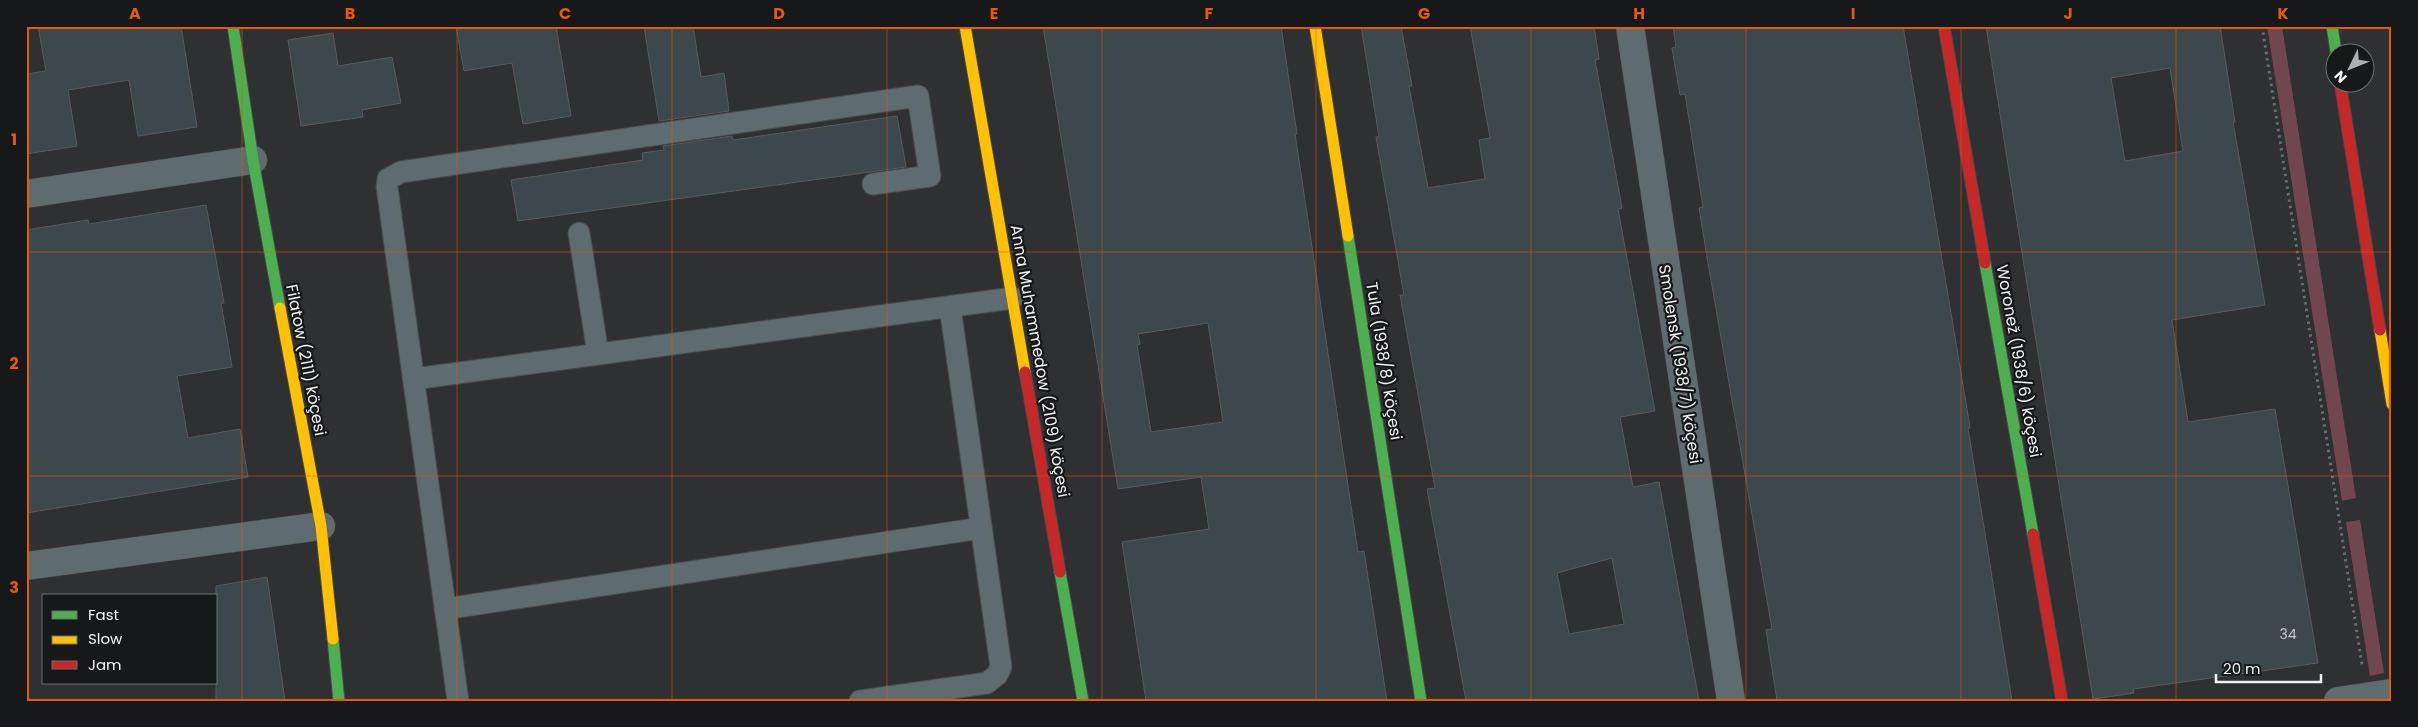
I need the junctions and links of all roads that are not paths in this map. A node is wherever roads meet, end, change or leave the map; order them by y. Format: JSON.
{"nodes":[{"id":1,"x":233,"y":26,"type":"edge"},
{"id":2,"x":965,"y":26,"type":"edge"},
{"id":3,"x":1315,"y":26,"type":"edge"},
{"id":4,"x":1630,"y":26,"type":"edge"},
{"id":5,"x":1944,"y":26,"type":"edge"},
{"id":6,"x":2332,"y":26,"type":"edge"},
{"id":7,"x":2334,"y":42,"type":"edge"},
{"id":8,"x":2342,"y":92,"type":"edge"},
{"id":9,"x":252,"y":160,"type":"junction"},
{"id":10,"x":873,"y":184,"type":"dead end"},
{"id":11,"x":26,"y":194,"type":"edge"},
{"id":12,"x":579,"y":232,"type":"dead end"},
{"id":13,"x":1013,"y":298,"type":"junction"},
{"id":14,"x":950,"y":306,"type":"junction"},
{"id":15,"x":598,"y":354,"type":"junction"},
{"id":16,"x":414,"y":380,"type":"junction"},
{"id":17,"x":2392,"y":404,"type":"edge"},
{"id":18,"x":321,"y":526,"type":"junction"},
{"id":19,"x":981,"y":528,"type":"junction"},
{"id":20,"x":26,"y":566,"type":"edge"},
{"id":21,"x":445,"y":609,"type":"junction"},
{"id":22,"x":2379,"y":694,"type":"edge"},
{"id":23,"x":339,"y":701,"type":"edge"},
{"id":24,"x":458,"y":701,"type":"edge"},
{"id":25,"x":860,"y":701,"type":"edge"},
{"id":26,"x":1083,"y":701,"type":"edge"},
{"id":27,"x":1421,"y":701,"type":"edge"},
{"id":28,"x":1731,"y":701,"type":"edge"},
{"id":29,"x":2062,"y":701,"type":"edge"},
{"id":30,"x":2338,"y":701,"type":"edge"}],
"edges":[{"from":1,"to":9,"type":"street","name":"Filatow (2111) köçesi"},
{"from":2,"to":13,"type":"street","name":"Anna Muhammedow (2109) köçesi"},
{"from":3,"to":27,"type":"street","name":"Tula (1938/8) köçesi"},
{"from":4,"to":28,"type":"street","name":"Smolensk (1938/7) köçesi"},
{"from":5,"to":29,"type":"street","name":"Woronež (1938/6) köçesi"},
{"from":6,"to":7,"type":"street"},
{"from":8,"to":17,"type":"street"},
{"from":9,"to":11,"type":"street"},
{"from":9,"to":18,"type":"street","name":"Filatow (2111) köçesi"},
{"from":10,"to":16,"type":"lane"},
{"from":12,"to":15,"type":"lane"},
{"from":13,"to":14,"type":"lane"},
{"from":13,"to":26,"type":"street","name":"Anna Muhammedow (2109) köçesi"},
{"from":14,"to":15,"type":"lane"},
{"from":14,"to":19,"type":"lane"},
{"from":15,"to":16,"type":"lane"},
{"from":16,"to":21,"type":"lane"},
{"from":18,"to":20,"type":"street"},
{"from":18,"to":23,"type":"street","name":"Filatow (2111) köçesi"},
{"from":19,"to":21,"type":"lane"},
{"from":19,"to":25,"type":"lane"},
{"from":21,"to":24,"type":"lane"},
{"from":22,"to":30,"type":"street"}]}
